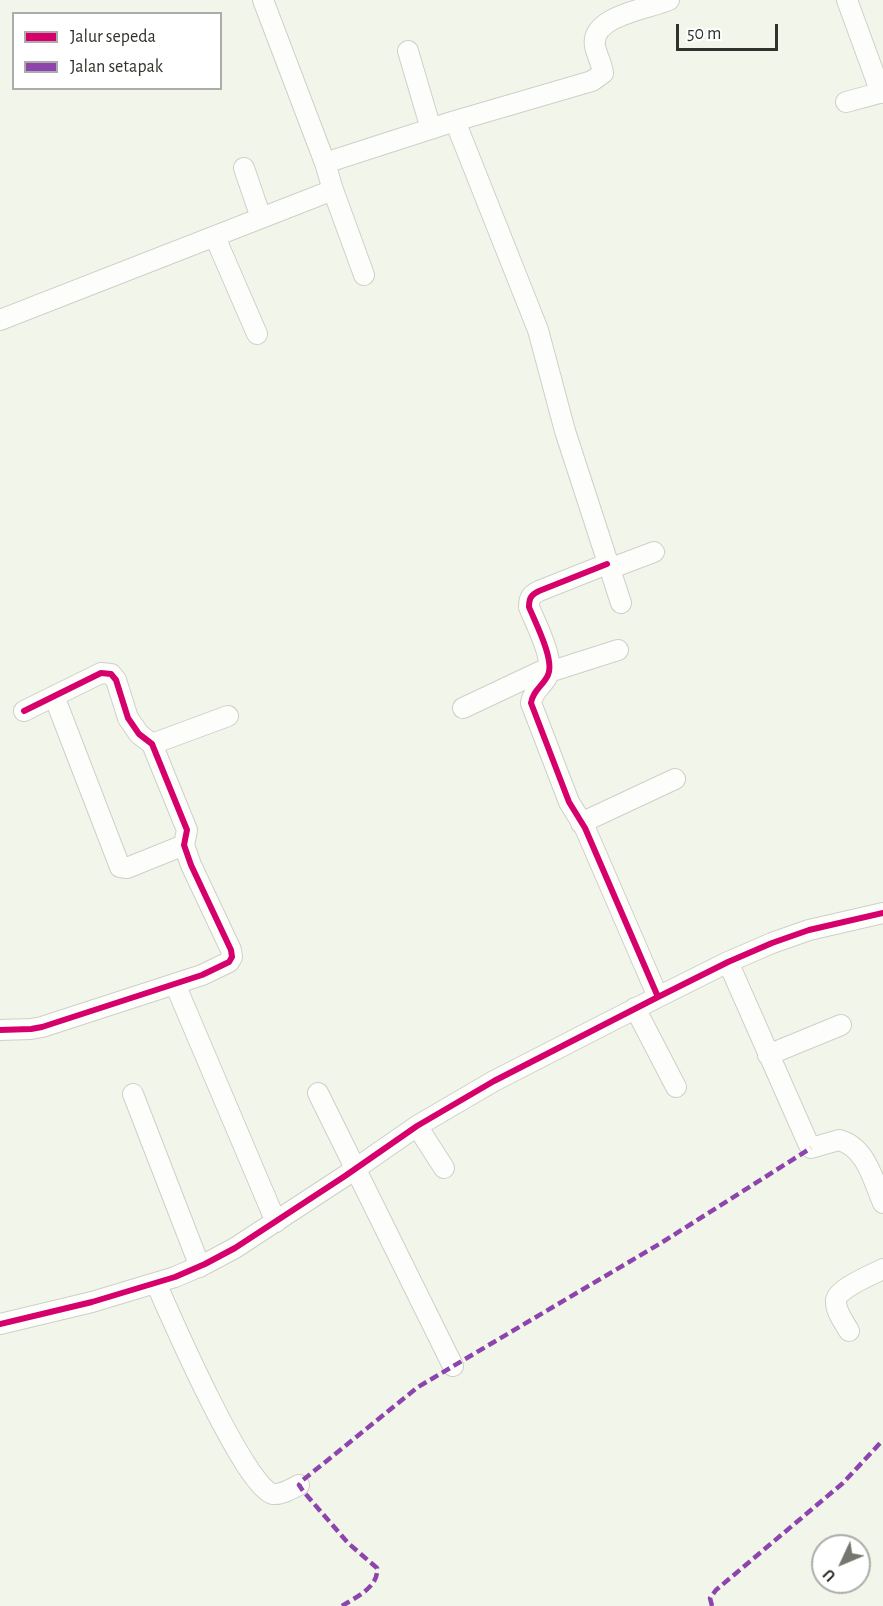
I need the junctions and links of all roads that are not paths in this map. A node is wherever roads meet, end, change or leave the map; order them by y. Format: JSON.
{"nodes":[{"id":1,"x":263,"y":0,"type":"edge"},
{"id":2,"x":669,"y":0,"type":"edge"},
{"id":3,"x":847,"y":0,"type":"edge"},
{"id":4,"x":408,"y":51,"type":"dead end"},
{"id":5,"x":882,"y":93,"type":"edge"},
{"id":6,"x":846,"y":102,"type":"dead end"},
{"id":7,"x":455,"y":121,"type":"junction"},
{"id":8,"x":431,"y":129,"type":"junction"},
{"id":9,"x":325,"y":163,"type":"junction"},
{"id":10,"x":244,"y":168,"type":"dead end"},
{"id":11,"x":333,"y":190,"type":"junction"},
{"id":12,"x":261,"y":218,"type":"junction"},
{"id":13,"x":215,"y":237,"type":"junction"},
{"id":14,"x":364,"y":275,"type":"dead end"},
{"id":15,"x":0,"y":321,"type":"edge"},
{"id":16,"x":257,"y":334,"type":"dead end"},
{"id":17,"x":654,"y":552,"type":"dead end"},
{"id":18,"x":608,"y":566,"type":"junction"},
{"id":19,"x":621,"y":603,"type":"dead end"},
{"id":20,"x":618,"y":650,"type":"dead end"},
{"id":21,"x":550,"y":669,"type":"junction"},
{"id":22,"x":54,"y":696,"type":"junction"},
{"id":23,"x":463,"y":708,"type":"dead end"},
{"id":24,"x":24,"y":711,"type":"dead end"},
{"id":25,"x":228,"y":716,"type":"dead end"},
{"id":26,"x":152,"y":744,"type":"junction"},
{"id":27,"x":675,"y":779,"type":"dead end"},
{"id":28,"x":581,"y":823,"type":"junction"},
{"id":29,"x":184,"y":845,"type":"junction"},
{"id":30,"x":883,"y":913,"type":"edge"},
{"id":31,"x":728,"y":962,"type":"junction"},
{"id":32,"x":175,"y":984,"type":"junction"},
{"id":33,"x":658,"y":997,"type":"junction"},
{"id":34,"x":635,"y":1008,"type":"junction"},
{"id":35,"x":841,"y":1025,"type":"dead end"},
{"id":36,"x":0,"y":1030,"type":"edge"},
{"id":37,"x":768,"y":1055,"type":"junction"},
{"id":38,"x":676,"y":1087,"type":"dead end"},
{"id":39,"x":318,"y":1093,"type":"dead end"},
{"id":40,"x":134,"y":1094,"type":"dead end"},
{"id":41,"x":417,"y":1126,"type":"junction"},
{"id":42,"x":357,"y":1168,"type":"junction"},
{"id":43,"x":444,"y":1168,"type":"dead end"},
{"id":44,"x":883,"y":1203,"type":"edge"},
{"id":45,"x":276,"y":1222,"type":"junction"},
{"id":46,"x":200,"y":1267,"type":"junction"},
{"id":47,"x":883,"y":1269,"type":"edge"},
{"id":48,"x":156,"y":1283,"type":"junction"},
{"id":49,"x":0,"y":1324,"type":"edge"},
{"id":50,"x":849,"y":1331,"type":"dead end"},
{"id":51,"x":453,"y":1366,"type":"dead end"},
{"id":52,"x":299,"y":1485,"type":"dead end"}],
"edges":[{"from":1,"to":9,"type":"street"},
{"from":2,"to":7,"type":"street"},
{"from":3,"to":5,"type":"street"},
{"from":4,"to":8,"type":"street"},
{"from":5,"to":6,"type":"street"},
{"from":7,"to":8,"type":"street"},
{"from":7,"to":18,"type":"street"},
{"from":8,"to":9,"type":"street"},
{"from":9,"to":11,"type":"street"},
{"from":10,"to":12,"type":"street"},
{"from":11,"to":12,"type":"street"},
{"from":11,"to":14,"type":"street"},
{"from":12,"to":13,"type":"street"},
{"from":13,"to":15,"type":"street"},
{"from":13,"to":16,"type":"street"},
{"from":17,"to":18,"type":"street"},
{"from":18,"to":19,"type":"street"},
{"from":18,"to":21,"type":"street"},
{"from":20,"to":21,"type":"street"},
{"from":21,"to":23,"type":"street"},
{"from":21,"to":28,"type":"street"},
{"from":22,"to":24,"type":"street"},
{"from":22,"to":26,"type":"street"},
{"from":22,"to":29,"type":"street"},
{"from":25,"to":26,"type":"street"},
{"from":26,"to":29,"type":"street"},
{"from":27,"to":28,"type":"street"},
{"from":28,"to":33,"type":"street"},
{"from":29,"to":32,"type":"street"},
{"from":30,"to":31,"type":"street"},
{"from":31,"to":33,"type":"street"},
{"from":31,"to":37,"type":"street"},
{"from":32,"to":36,"type":"street"},
{"from":32,"to":45,"type":"street"},
{"from":33,"to":34,"type":"street"},
{"from":34,"to":38,"type":"street"},
{"from":34,"to":41,"type":"street"},
{"from":35,"to":37,"type":"street"},
{"from":37,"to":44,"type":"street"},
{"from":39,"to":42,"type":"street"},
{"from":40,"to":46,"type":"street"},
{"from":41,"to":42,"type":"street"},
{"from":41,"to":43,"type":"street"},
{"from":42,"to":45,"type":"street"},
{"from":42,"to":51,"type":"street"},
{"from":45,"to":46,"type":"street"},
{"from":46,"to":48,"type":"street"},
{"from":47,"to":50,"type":"street"},
{"from":48,"to":49,"type":"street"},
{"from":48,"to":52,"type":"street"}]}
